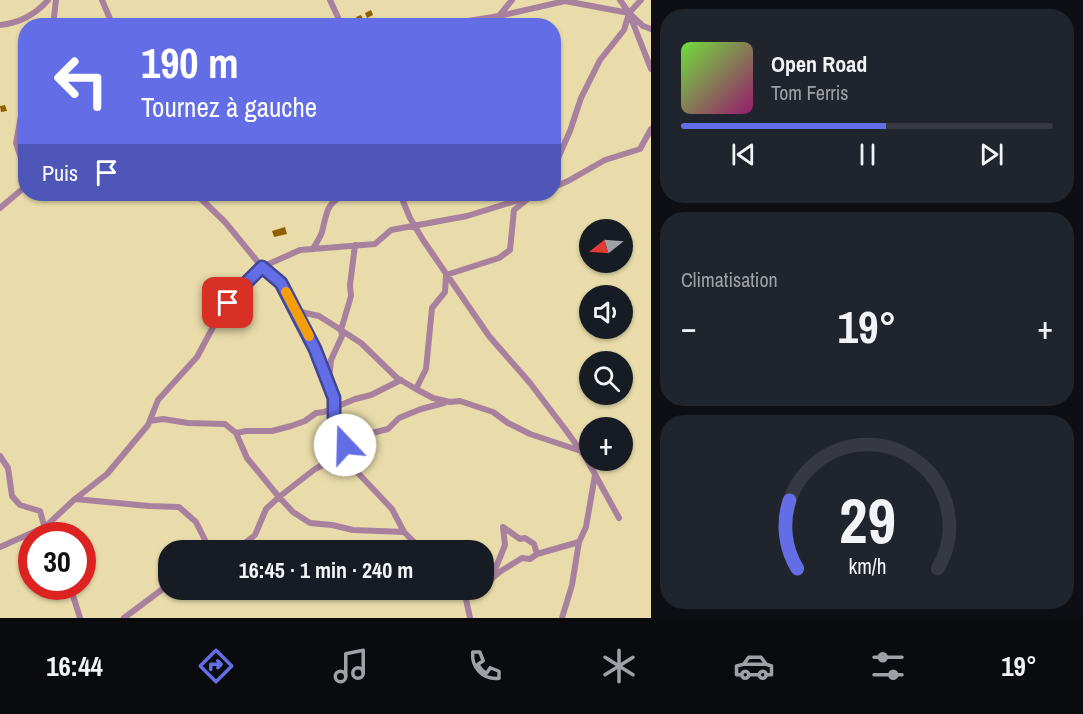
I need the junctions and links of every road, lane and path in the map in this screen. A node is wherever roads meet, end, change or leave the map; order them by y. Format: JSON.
{"nodes":[{"id":1,"x":48,"y":0,"type":"edge"},
{"id":2,"x":56,"y":0,"type":"edge"},
{"id":3,"x":102,"y":0,"type":"edge"},
{"id":4,"x":330,"y":0,"type":"edge"},
{"id":5,"x":512,"y":0,"type":"edge"},
{"id":6,"x":620,"y":0,"type":"edge"},
{"id":7,"x":640,"y":0,"type":"edge"},
{"id":8,"x":629,"y":13,"type":"junction"},
{"id":9,"x":499,"y":16,"type":"junction"},
{"id":10,"x":26,"y":18,"type":"edge"},
{"id":11,"x":54,"y":18,"type":"edge"},
{"id":12,"x":110,"y":18,"type":"edge"},
{"id":13,"x":338,"y":18,"type":"edge"},
{"id":14,"x":487,"y":18,"type":"edge"},
{"id":15,"x":18,"y":22,"type":"edge"},
{"id":16,"x":0,"y":25,"type":"edge"},
{"id":17,"x":651,"y":29,"type":"edge"},
{"id":18,"x":651,"y":69,"type":"edge"},
{"id":19,"x":651,"y":129,"type":"edge"},
{"id":20,"x":18,"y":132,"type":"edge"},
{"id":21,"x":18,"y":149,"type":"edge"},
{"id":22,"x":561,"y":151,"type":"edge"},
{"id":23,"x":561,"y":184,"type":"edge"},
{"id":24,"x":18,"y":193,"type":"edge"},
{"id":25,"x":203,"y":201,"type":"edge"},
{"id":26,"x":334,"y":201,"type":"edge"},
{"id":27,"x":403,"y":201,"type":"edge"},
{"id":28,"x":513,"y":201,"type":"edge"},
{"id":29,"x":526,"y":201,"type":"edge"},
{"id":30,"x":0,"y":208,"type":"edge"},
{"id":31,"x":414,"y":225,"type":"junction"},
{"id":32,"x":355,"y":245,"type":"junction"},
{"id":33,"x":313,"y":249,"type":"junction"},
{"id":34,"x":262,"y":267,"type":"junction"},
{"id":35,"x":447,"y":275,"type":"junction"},
{"id":36,"x":296,"y":311,"type":"junction"},
{"id":37,"x":341,"y":330,"type":"junction"},
{"id":38,"x":401,"y":380,"type":"junction"},
{"id":39,"x":329,"y":381,"type":"junction"},
{"id":40,"x":416,"y":389,"type":"junction"},
{"id":41,"x":450,"y":402,"type":"junction"},
{"id":42,"x":334,"y":407,"type":"junction"},
{"id":43,"x":150,"y":421,"type":"junction"},
{"id":44,"x":236,"y":433,"type":"junction"},
{"id":45,"x":346,"y":448,"type":"junction"},
{"id":46,"x":579,"y":449,"type":"edge"},
{"id":47,"x":579,"y":451,"type":"edge"},
{"id":48,"x":1,"y":460,"type":"edge"},
{"id":49,"x":593,"y":471,"type":"edge"},
{"id":50,"x":595,"y":475,"type":"junction"},
{"id":51,"x":279,"y":497,"type":"junction"},
{"id":52,"x":75,"y":499,"type":"junction"},
{"id":53,"x":619,"y":518,"type":"dead end"},
{"id":54,"x":43,"y":522,"type":"edge"},
{"id":55,"x":50,"y":522,"type":"edge"},
{"id":56,"x":404,"y":532,"type":"junction"},
{"id":57,"x":18,"y":539,"type":"edge"},
{"id":58,"x":205,"y":540,"type":"edge"},
{"id":59,"x":249,"y":540,"type":"edge"},
{"id":60,"x":412,"y":540,"type":"edge"},
{"id":61,"x":579,"y":542,"type":"junction"},
{"id":62,"x":0,"y":547,"type":"edge"},
{"id":63,"x":537,"y":554,"type":"junction"},
{"id":64,"x":494,"y":567,"type":"edge"},
{"id":65,"x":494,"y":576,"type":"edge"},
{"id":66,"x":158,"y":592,"type":"edge"},
{"id":67,"x":74,"y":600,"type":"edge"},
{"id":68,"x":466,"y":600,"type":"edge"},
{"id":69,"x":80,"y":618,"type":"edge"},
{"id":70,"x":124,"y":618,"type":"edge"},
{"id":71,"x":471,"y":618,"type":"edge"},
{"id":72,"x":562,"y":618,"type":"edge"}],
"edges":[{"from":1,"to":10,"type":"street"},
{"from":2,"to":11,"type":"street"},
{"from":3,"to":12,"type":"street"},
{"from":4,"to":13,"type":"street"},
{"from":5,"to":9,"type":"street"},
{"from":6,"to":8,"type":"street"},
{"from":7,"to":8,"type":"street"},
{"from":8,"to":9,"type":"street"},
{"from":8,"to":17,"type":"street"},
{"from":8,"to":18,"type":"street"},
{"from":8,"to":22,"type":"street"},
{"from":9,"to":14,"type":"street"},
{"from":15,"to":16,"type":"street"},
{"from":19,"to":23,"type":"street"},
{"from":20,"to":21,"type":"street"},
{"from":24,"to":30,"type":"street"},
{"from":25,"to":34,"type":"street"},
{"from":26,"to":33,"type":"street"},
{"from":27,"to":31,"type":"street"},
{"from":28,"to":31,"type":"street"},
{"from":29,"to":35,"type":"street"},
{"from":31,"to":32,"type":"street"},
{"from":31,"to":35,"type":"street"},
{"from":32,"to":33,"type":"street"},
{"from":32,"to":37,"type":"street"},
{"from":33,"to":34,"type":"street"},
{"from":34,"to":36,"type":"street"},
{"from":34,"to":43,"type":"street"},
{"from":35,"to":40,"type":"street"},
{"from":35,"to":46,"type":"street"},
{"from":36,"to":37,"type":"street"},
{"from":36,"to":39,"type":"street"},
{"from":37,"to":38,"type":"street"},
{"from":37,"to":39,"type":"street"},
{"from":38,"to":40,"type":"street"},
{"from":38,"to":42,"type":"street"},
{"from":39,"to":42,"type":"street"},
{"from":40,"to":41,"type":"street"},
{"from":41,"to":45,"type":"street"},
{"from":41,"to":47,"type":"street"},
{"from":42,"to":44,"type":"street"},
{"from":42,"to":45,"type":"street"},
{"from":43,"to":44,"type":"street"},
{"from":43,"to":52,"type":"street"},
{"from":44,"to":51,"type":"street"},
{"from":45,"to":51,"type":"street"},
{"from":45,"to":56,"type":"street"},
{"from":48,"to":54,"type":"street"},
{"from":49,"to":50,"type":"street"},
{"from":50,"to":53,"type":"street"},
{"from":50,"to":61,"type":"street"},
{"from":51,"to":56,"type":"street"},
{"from":51,"to":59,"type":"street"},
{"from":52,"to":55,"type":"street"},
{"from":52,"to":58,"type":"street"},
{"from":56,"to":60,"type":"street"},
{"from":57,"to":62,"type":"street"},
{"from":61,"to":63,"type":"street"},
{"from":61,"to":72,"type":"street"},
{"from":63,"to":64,"type":"street"},
{"from":63,"to":65,"type":"street"},
{"from":66,"to":70,"type":"street"},
{"from":67,"to":69,"type":"street"},
{"from":68,"to":71,"type":"street"}]}
